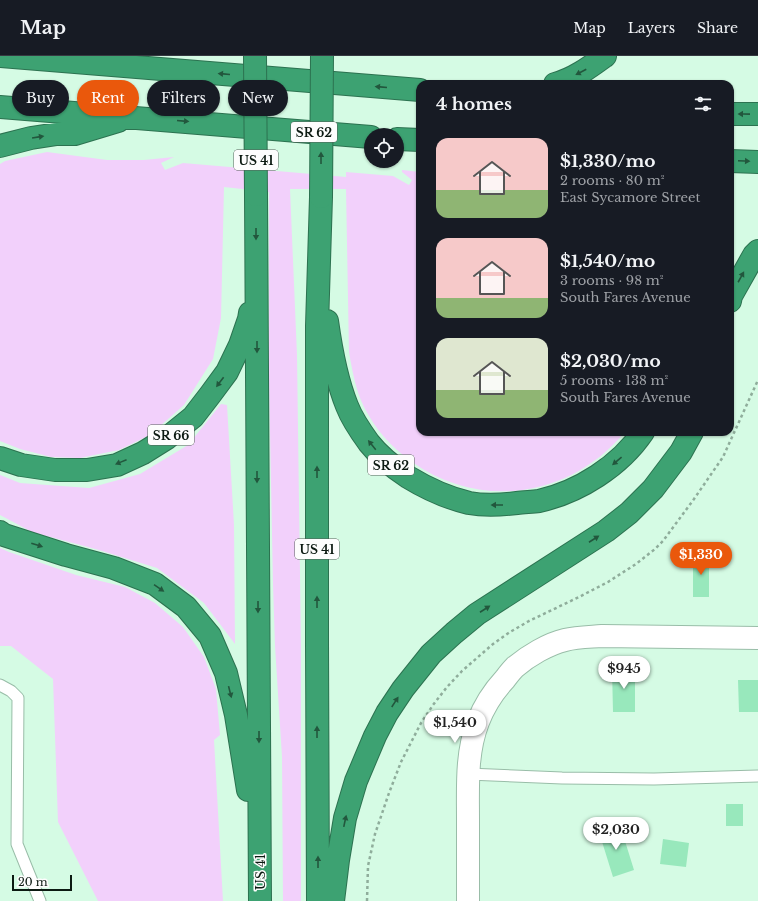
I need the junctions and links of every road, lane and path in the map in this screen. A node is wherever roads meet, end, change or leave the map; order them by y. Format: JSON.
{"nodes":[{"id":1,"x":0,"y":56,"type":"edge"},
{"id":2,"x":256,"y":56,"type":"edge"},
{"id":3,"x":322,"y":56,"type":"edge"},
{"id":4,"x":605,"y":56,"type":"edge"},
{"id":5,"x":78,"y":59,"type":"edge"},
{"id":6,"x":567,"y":80,"type":"edge"},
{"id":7,"x":416,"y":90,"type":"edge"},
{"id":8,"x":0,"y":107,"type":"edge"},
{"id":9,"x":734,"y":114,"type":"edge"},
{"id":10,"x":758,"y":114,"type":"edge"},
{"id":11,"x":130,"y":117,"type":"junction"},
{"id":12,"x":364,"y":136,"type":"edge"},
{"id":13,"x":404,"y":139,"type":"edge"},
{"id":14,"x":416,"y":140,"type":"edge"},
{"id":15,"x":0,"y":146,"type":"edge"},
{"id":16,"x":734,"y":161,"type":"edge"},
{"id":17,"x":758,"y":162,"type":"edge"},
{"id":18,"x":321,"y":197,"type":"junction"},
{"id":19,"x":758,"y":250,"type":"edge"},
{"id":20,"x":256,"y":280,"type":"junction"},
{"id":21,"x":734,"y":291,"type":"edge"},
{"id":22,"x":640,"y":436,"type":"edge"},
{"id":23,"x":690,"y":436,"type":"edge"},
{"id":24,"x":0,"y":458,"type":"edge"},
{"id":25,"x":0,"y":532,"type":"edge"},
{"id":26,"x":758,"y":638,"type":"edge"},
{"id":27,"x":0,"y":685,"type":"edge"},
{"id":28,"x":468,"y":774,"type":"junction"},
{"id":29,"x":758,"y":776,"type":"edge"},
{"id":30,"x":260,"y":871,"type":"junction"},
{"id":31,"x":40,"y":901,"type":"edge"},
{"id":32,"x":260,"y":901,"type":"edge"},
{"id":33,"x":318,"y":901,"type":"edge"},
{"id":34,"x":333,"y":901,"type":"edge"},
{"id":35,"x":468,"y":901,"type":"edge"}],
"edges":[{"from":1,"to":5,"type":"highway"},
{"from":2,"to":20,"type":"highway","name":"US 41","number":"US 41","one_way":true,"bridge":true},
{"from":18,"to":3,"type":"highway","number":"US 41","one_way":true,"bridge":true},
{"from":4,"to":6,"type":"highway","one_way":true},
{"from":7,"to":5,"type":"highway","one_way":true},
{"from":8,"to":11,"type":"highway","number":"SR 62"},
{"from":10,"to":9,"type":"highway","one_way":true},
{"from":11,"to":12,"type":"highway","number":"SR 62","one_way":true},
{"from":15,"to":11,"type":"highway","one_way":true},
{"from":13,"to":14,"type":"highway"},
{"from":16,"to":17,"type":"highway","one_way":true},
{"from":22,"to":18,"type":"highway","number":"SR 62","one_way":true},
{"from":33,"to":18,"type":"highway","number":"US 41","one_way":true},
{"from":21,"to":19,"type":"highway","one_way":true},
{"from":20,"to":24,"type":"highway","number":"SR 66","one_way":true},
{"from":20,"to":30,"type":"highway","name":"US 41","number":"US 41","one_way":true},
{"from":34,"to":23,"type":"highway","one_way":true},
{"from":25,"to":30,"type":"highway","one_way":true},
{"from":26,"to":28,"type":"street"},
{"from":27,"to":31,"type":"lane"},
{"from":28,"to":29,"type":"lane"},
{"from":28,"to":35,"type":"street"},
{"from":30,"to":32,"type":"highway","name":"US 41","number":"US 41"}]}
